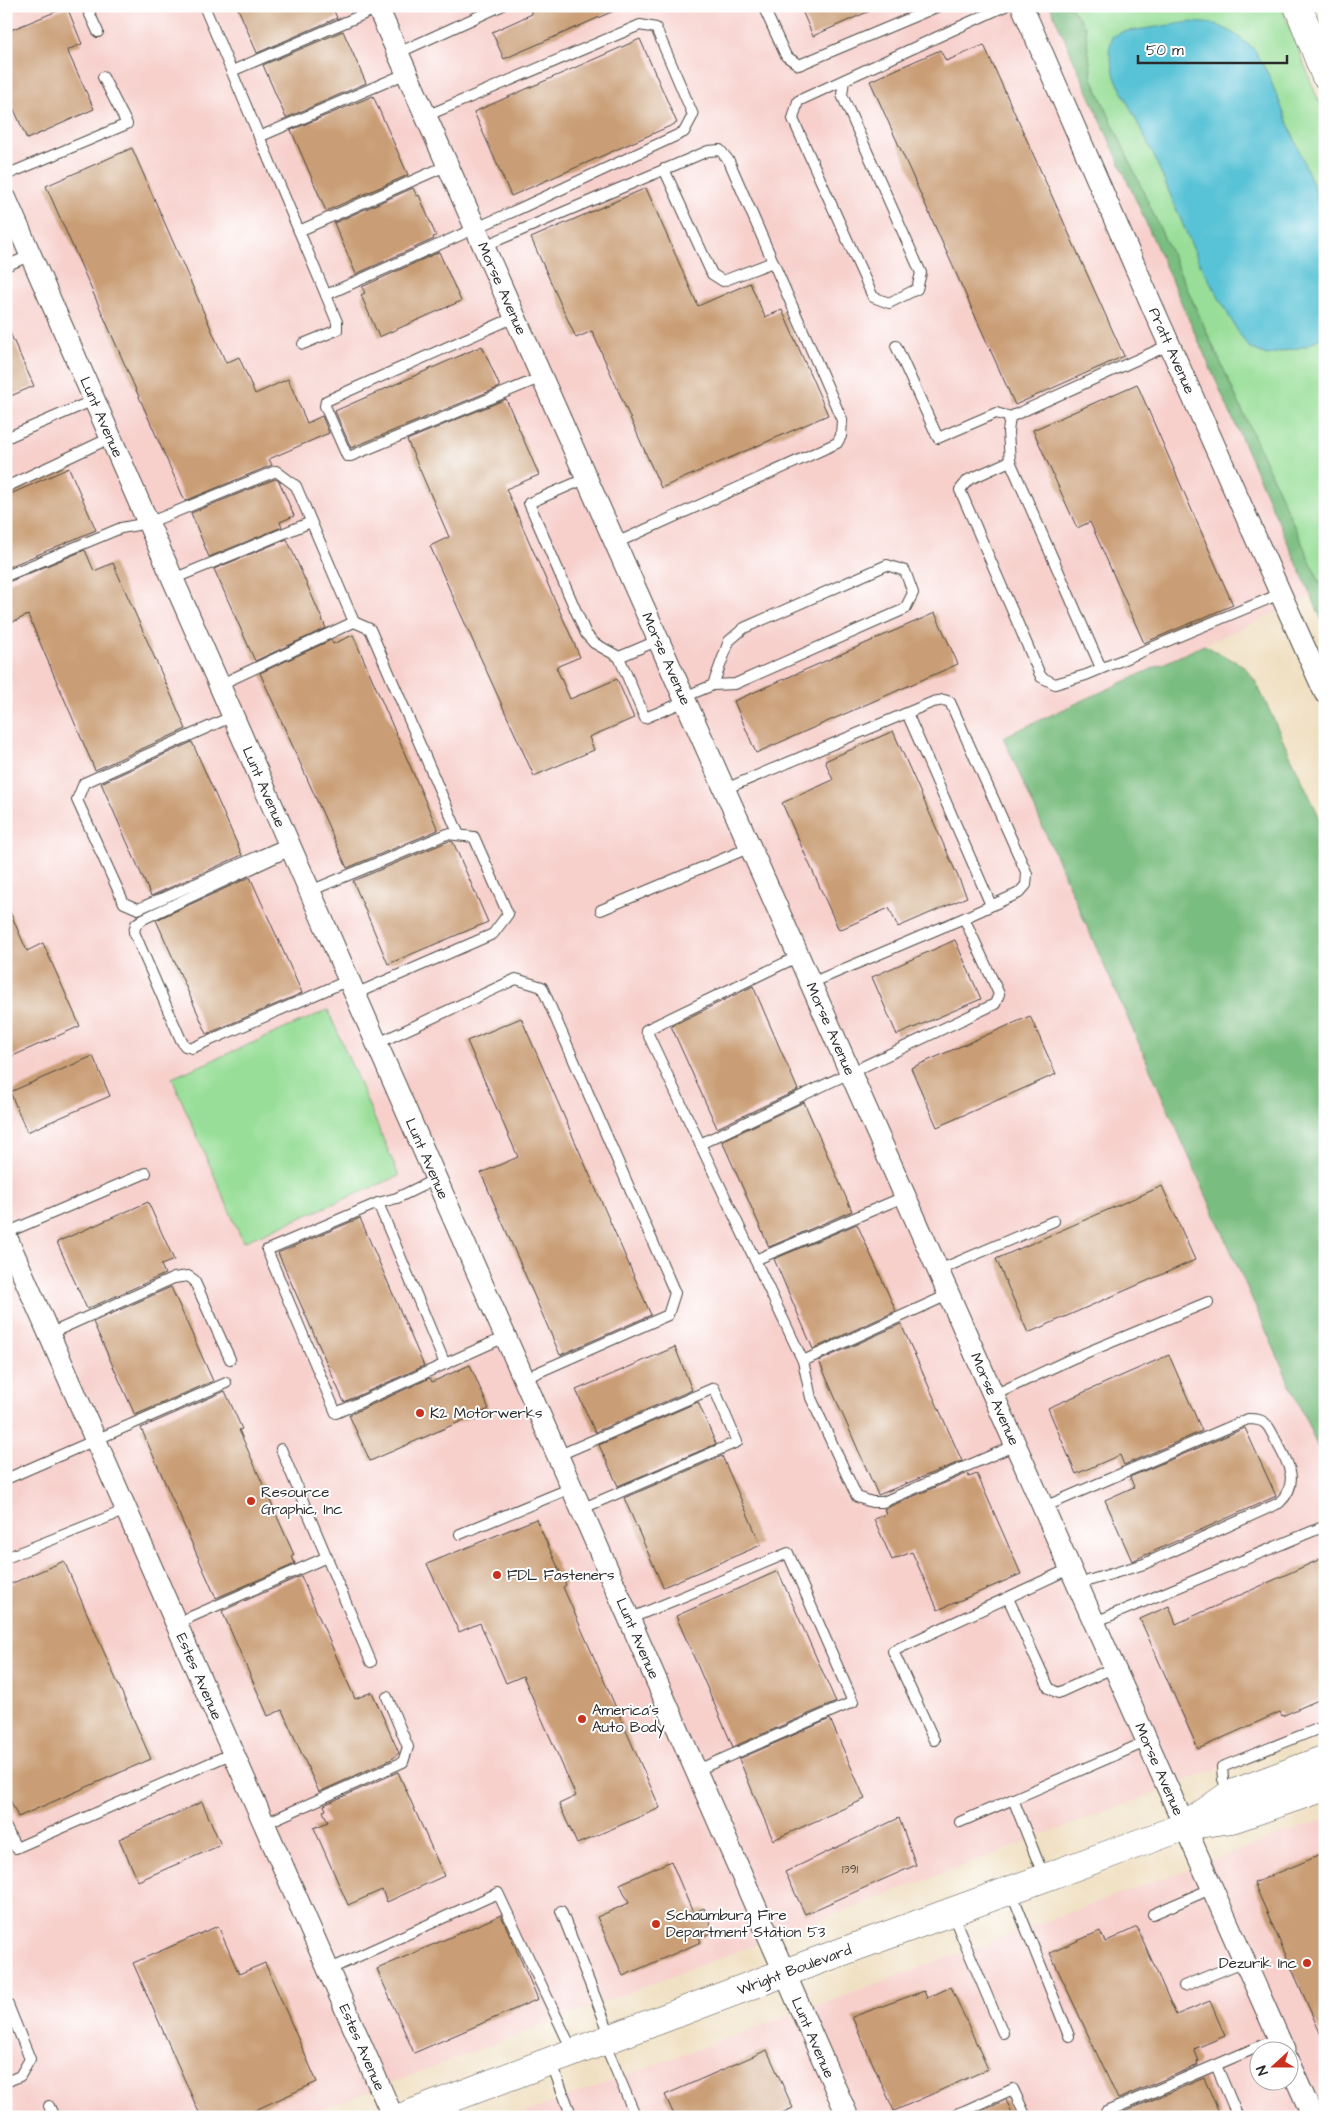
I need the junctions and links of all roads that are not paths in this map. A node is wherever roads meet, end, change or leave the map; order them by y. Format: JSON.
{"nodes":[{"id":1,"x":86,"y":6,"type":"edge"},
{"id":2,"x":204,"y":6,"type":"edge"},
{"id":3,"x":501,"y":6,"type":"edge"},
{"id":4,"x":763,"y":6,"type":"edge"},
{"id":5,"x":939,"y":6,"type":"edge"},
{"id":6,"x":1005,"y":6,"type":"edge"},
{"id":7,"x":1022,"y":6,"type":"edge"},
{"id":8,"x":1298,"y":6,"type":"edge"},
{"id":9,"x":378,"y":7,"type":"edge"},
{"id":10,"x":98,"y":32,"type":"dead end"},
{"id":11,"x":398,"y":53,"type":"junction"},
{"id":12,"x":232,"y":71,"type":"junction"},
{"id":13,"x":407,"y":73,"type":"junction"},
{"id":14,"x":1325,"y":75,"type":"edge"},
{"id":15,"x":103,"y":77,"type":"dead end"},
{"id":16,"x":844,"y":80,"type":"junction"},
{"id":17,"x":426,"y":116,"type":"junction"},
{"id":18,"x":260,"y":137,"type":"junction"},
{"id":19,"x":448,"y":165,"type":"junction"},
{"id":20,"x":664,"y":169,"type":"junction"},
{"id":21,"x":6,"y":175,"type":"edge"},
{"id":22,"x":6,"y":199,"type":"edge"},
{"id":23,"x":299,"y":231,"type":"junction"},
{"id":24,"x":480,"y":237,"type":"junction"},
{"id":25,"x":31,"y":255,"type":"junction"},
{"id":26,"x":773,"y":262,"type":"junction"},
{"id":27,"x":6,"y":266,"type":"edge"},
{"id":28,"x":326,"y":295,"type":"junction"},
{"id":29,"x":515,"y":317,"type":"junction"},
{"id":30,"x":303,"y":344,"type":"dead end"},
{"id":31,"x":1169,"y":345,"type":"junction"},
{"id":32,"x":896,"y":346,"type":"dead end"},
{"id":33,"x":542,"y":377,"type":"junction"},
{"id":34,"x":94,"y":400,"type":"junction"},
{"id":35,"x":1010,"y":417,"type":"junction"},
{"id":36,"x":6,"y":438,"type":"edge"},
{"id":37,"x":110,"y":438,"type":"junction"},
{"id":38,"x":1010,"y":461,"type":"junction"},
{"id":39,"x":587,"y":478,"type":"junction"},
{"id":40,"x":6,"y":487,"type":"edge"},
{"id":41,"x":311,"y":522,"type":"junction"},
{"id":42,"x":148,"y":523,"type":"junction"},
{"id":43,"x":616,"y":543,"type":"junction"},
{"id":44,"x":6,"y":576,"type":"edge"},
{"id":45,"x":173,"y":579,"type":"junction"},
{"id":46,"x":1280,"y":594,"type":"junction"},
{"id":47,"x":354,"y":622,"type":"junction"},
{"id":48,"x":659,"y":640,"type":"junction"},
{"id":49,"x":619,"y":657,"type":"junction"},
{"id":50,"x":1101,"y":668,"type":"junction"},
{"id":51,"x":219,"y":685,"type":"junction"},
{"id":52,"x":712,"y":685,"type":"junction"},
{"id":53,"x":1325,"y":693,"type":"edge"},
{"id":54,"x":685,"y":699,"type":"junction"},
{"id":55,"x":908,"y":713,"type":"junction"},
{"id":56,"x":233,"y":716,"type":"junction"},
{"id":57,"x":725,"y":789,"type":"junction"},
{"id":58,"x":459,"y":835,"type":"junction"},
{"id":59,"x":290,"y":846,"type":"junction"},
{"id":60,"x":751,"y":847,"type":"junction"},
{"id":61,"x":310,"y":891,"type":"junction"},
{"id":62,"x":991,"y":905,"type":"junction"},
{"id":63,"x":601,"y":910,"type":"dead end"},
{"id":64,"x":964,"y":918,"type":"junction"},
{"id":65,"x":799,"y":956,"type":"junction"},
{"id":66,"x":811,"y":982,"type":"junction"},
{"id":67,"x":352,"y":987,"type":"junction"},
{"id":68,"x":376,"y":1044,"type":"junction"},
{"id":69,"x":851,"y":1072,"type":"junction"},
{"id":70,"x":700,"y":1144,"type":"junction"},
{"id":71,"x":146,"y":1173,"type":"dead end"},
{"id":72,"x":436,"y":1179,"type":"junction"},
{"id":73,"x":906,"y":1196,"type":"junction"},
{"id":74,"x":378,"y":1203,"type":"junction"},
{"id":75,"x":1054,"y":1221,"type":"dead end"},
{"id":76,"x":6,"y":1234,"type":"edge"},
{"id":77,"x":755,"y":1260,"type":"junction"},
{"id":78,"x":939,"y":1270,"type":"junction"},
{"id":79,"x":950,"y":1294,"type":"junction"},
{"id":80,"x":1208,"y":1302,"type":"dead end"},
{"id":81,"x":49,"y":1334,"type":"junction"},
{"id":82,"x":505,"y":1337,"type":"junction"},
{"id":83,"x":230,"y":1359,"type":"dead end"},
{"id":84,"x":803,"y":1362,"type":"junction"},
{"id":85,"x":445,"y":1364,"type":"junction"},
{"id":86,"x":523,"y":1379,"type":"junction"},
{"id":87,"x":226,"y":1383,"type":"dead end"},
{"id":88,"x":994,"y":1395,"type":"junction"},
{"id":89,"x":96,"y":1441,"type":"junction"},
{"id":90,"x":1016,"y":1445,"type":"junction"},
{"id":91,"x":282,"y":1449,"type":"dead end"},
{"id":92,"x":557,"y":1456,"type":"junction"},
{"id":93,"x":6,"y":1479,"type":"edge"},
{"id":94,"x":571,"y":1488,"type":"junction"},
{"id":95,"x":1044,"y":1507,"type":"junction"},
{"id":96,"x":126,"y":1510,"type":"junction"},
{"id":97,"x":580,"y":1510,"type":"junction"},
{"id":98,"x":1325,"y":1526,"type":"edge"},
{"id":99,"x":460,"y":1534,"type":"dead end"},
{"id":100,"x":327,"y":1557,"type":"junction"},
{"id":101,"x":6,"y":1558,"type":"edge"},
{"id":102,"x":1075,"y":1576,"type":"junction"},
{"id":103,"x":1008,"y":1598,"type":"junction"},
{"id":104,"x":629,"y":1620,"type":"junction"},
{"id":105,"x":1095,"y":1622,"type":"junction"},
{"id":106,"x":176,"y":1624,"type":"junction"},
{"id":107,"x":371,"y":1662,"type":"dead end"},
{"id":108,"x":1115,"y":1666,"type":"junction"},
{"id":109,"x":387,"y":1697,"type":"dead end"},
{"id":110,"x":1325,"y":1726,"type":"edge"},
{"id":111,"x":934,"y":1740,"type":"dead end"},
{"id":112,"x":1148,"y":1741,"type":"junction"},
{"id":113,"x":233,"y":1753,"type":"junction"},
{"id":114,"x":1325,"y":1759,"type":"edge"},
{"id":115,"x":695,"y":1771,"type":"junction"},
{"id":116,"x":1325,"y":1787,"type":"edge"},
{"id":117,"x":1013,"y":1799,"type":"junction"},
{"id":118,"x":1233,"y":1806,"type":"junction"},
{"id":119,"x":960,"y":1822,"type":"dead end"},
{"id":120,"x":264,"y":1824,"type":"junction"},
{"id":121,"x":1186,"y":1826,"type":"junction"},
{"id":122,"x":6,"y":1828,"type":"edge"},
{"id":123,"x":1044,"y":1878,"type":"junction"},
{"id":124,"x":1213,"y":1888,"type":"junction"},
{"id":125,"x":1011,"y":1890,"type":"junction"},
{"id":126,"x":561,"y":1911,"type":"dead end"},
{"id":127,"x":952,"y":1912,"type":"junction"},
{"id":128,"x":1153,"y":1914,"type":"dead end"},
{"id":129,"x":1245,"y":1961,"type":"junction"},
{"id":130,"x":328,"y":1970,"type":"junction"},
{"id":131,"x":784,"y":1973,"type":"junction"},
{"id":132,"x":1184,"y":1986,"type":"dead end"},
{"id":133,"x":6,"y":2000,"type":"edge"},
{"id":134,"x":1004,"y":2033,"type":"dead end"},
{"id":135,"x":1069,"y":2036,"type":"dead end"},
{"id":136,"x":608,"y":2039,"type":"junction"},
{"id":137,"x":1279,"y":2040,"type":"edge"},
{"id":138,"x":1248,"y":2055,"type":"edge"},
{"id":139,"x":562,"y":2057,"type":"junction"},
{"id":140,"x":1216,"y":2065,"type":"junction"},
{"id":141,"x":6,"y":2082,"type":"edge"},
{"id":142,"x":1298,"y":2083,"type":"edge"},
{"id":143,"x":49,"y":2106,"type":"dead end"},
{"id":144,"x":845,"y":2116,"type":"edge"},
{"id":145,"x":54,"y":2117,"type":"edge"},
{"id":146,"x":393,"y":2117,"type":"edge"},
{"id":147,"x":402,"y":2117,"type":"edge"},
{"id":148,"x":572,"y":2117,"type":"edge"},
{"id":149,"x":636,"y":2117,"type":"edge"},
{"id":150,"x":951,"y":2117,"type":"edge"},
{"id":151,"x":1026,"y":2117,"type":"edge"},
{"id":152,"x":1108,"y":2117,"type":"edge"},
{"id":153,"x":1238,"y":2117,"type":"edge"},
{"id":154,"x":1313,"y":2117,"type":"edge"}],
"edges":[{"from":1,"to":10,"type":"lane"},
{"from":2,"to":12,"type":"lane"},
{"from":3,"to":11,"type":"lane"},
{"from":4,"to":5,"type":"lane"},
{"from":6,"to":16,"type":"lane"},
{"from":7,"to":31,"type":"street","name":"Pratt Avenue"},
{"from":8,"to":14,"type":"main road"},
{"from":9,"to":11,"type":"street","name":"Morse Avenue"},
{"from":9,"to":12,"type":"lane"},
{"from":11,"to":13,"type":"street","name":"Morse Avenue"},
{"from":12,"to":18,"type":"lane"},
{"from":13,"to":17,"type":"street","name":"Morse Avenue"},
{"from":13,"to":18,"type":"lane"},
{"from":15,"to":21,"type":"lane"},
{"from":16,"to":16,"type":"lane"},
{"from":17,"to":19,"type":"street","name":"Morse Avenue"},
{"from":17,"to":24,"type":"lane"},
{"from":18,"to":23,"type":"lane"},
{"from":19,"to":23,"type":"lane"},
{"from":19,"to":24,"type":"street","name":"Morse Avenue"},
{"from":20,"to":24,"type":"lane"},
{"from":20,"to":26,"type":"lane"},
{"from":20,"to":26,"type":"lane"},
{"from":22,"to":25,"type":"street","name":"Lunt Avenue"},
{"from":23,"to":28,"type":"lane"},
{"from":24,"to":28,"type":"lane"},
{"from":24,"to":29,"type":"street","name":"Morse Avenue"},
{"from":25,"to":27,"type":"lane"},
{"from":25,"to":34,"type":"street","name":"Lunt Avenue"},
{"from":26,"to":43,"type":"lane"},
{"from":28,"to":30,"type":"lane"},
{"from":29,"to":33,"type":"street","name":"Morse Avenue"},
{"from":29,"to":33,"type":"lane"},
{"from":31,"to":35,"type":"lane"},
{"from":31,"to":46,"type":"street","name":"Pratt Avenue"},
{"from":32,"to":35,"type":"lane"},
{"from":33,"to":39,"type":"street","name":"Morse Avenue"},
{"from":34,"to":36,"type":"lane"},
{"from":34,"to":37,"type":"street","name":"Lunt Avenue"},
{"from":35,"to":38,"type":"lane"},
{"from":37,"to":40,"type":"lane"},
{"from":37,"to":42,"type":"street","name":"Lunt Avenue"},
{"from":38,"to":50,"type":"lane"},
{"from":38,"to":50,"type":"lane"},
{"from":39,"to":43,"type":"street","name":"Morse Avenue"},
{"from":39,"to":49,"type":"lane"},
{"from":41,"to":42,"type":"lane"},
{"from":41,"to":45,"type":"lane"},
{"from":41,"to":47,"type":"lane"},
{"from":42,"to":44,"type":"lane"},
{"from":42,"to":45,"type":"street","name":"Lunt Avenue"},
{"from":43,"to":48,"type":"street","name":"Morse Avenue"},
{"from":45,"to":51,"type":"street","name":"Lunt Avenue"},
{"from":46,"to":50,"type":"lane"},
{"from":46,"to":53,"type":"street","name":"Pratt Avenue"},
{"from":47,"to":51,"type":"lane"},
{"from":47,"to":58,"type":"lane"},
{"from":48,"to":49,"type":"lane"},
{"from":48,"to":54,"type":"street","name":"Morse Avenue"},
{"from":49,"to":54,"type":"lane"},
{"from":51,"to":56,"type":"street","name":"Lunt Avenue"},
{"from":52,"to":52,"type":"lane"},
{"from":52,"to":54,"type":"lane"},
{"from":54,"to":57,"type":"street","name":"Morse Avenue"},
{"from":55,"to":57,"type":"lane"},
{"from":55,"to":62,"type":"lane"},
{"from":55,"to":62,"type":"lane"},
{"from":56,"to":59,"type":"street","name":"Lunt Avenue"},
{"from":56,"to":59,"type":"lane"},
{"from":57,"to":60,"type":"street","name":"Morse Avenue"},
{"from":58,"to":61,"type":"lane"},
{"from":58,"to":67,"type":"lane"},
{"from":59,"to":61,"type":"street","name":"Lunt Avenue"},
{"from":59,"to":67,"type":"lane"},
{"from":60,"to":63,"type":"lane"},
{"from":60,"to":65,"type":"street","name":"Morse Avenue"},
{"from":61,"to":67,"type":"street","name":"Lunt Avenue"},
{"from":62,"to":64,"type":"lane"},
{"from":64,"to":66,"type":"lane"},
{"from":64,"to":69,"type":"lane"},
{"from":65,"to":66,"type":"street","name":"Morse Avenue"},
{"from":65,"to":70,"type":"lane"},
{"from":66,"to":69,"type":"street","name":"Morse Avenue"},
{"from":67,"to":68,"type":"street","name":"Lunt Avenue"},
{"from":68,"to":72,"type":"street","name":"Lunt Avenue"},
{"from":68,"to":86,"type":"lane"},
{"from":69,"to":70,"type":"lane"},
{"from":69,"to":73,"type":"street","name":"Morse Avenue"},
{"from":70,"to":77,"type":"lane"},
{"from":71,"to":76,"type":"lane"},
{"from":72,"to":74,"type":"lane"},
{"from":72,"to":82,"type":"street","name":"Lunt Avenue"},
{"from":73,"to":77,"type":"lane"},
{"from":73,"to":78,"type":"street","name":"Morse Avenue"},
{"from":74,"to":85,"type":"lane"},
{"from":74,"to":85,"type":"lane"},
{"from":75,"to":78,"type":"lane"},
{"from":76,"to":81,"type":"street","name":"Estes Avenue"},
{"from":77,"to":84,"type":"lane"},
{"from":78,"to":79,"type":"street","name":"Morse Avenue"},
{"from":79,"to":84,"type":"lane"},
{"from":79,"to":88,"type":"street","name":"Morse Avenue"},
{"from":80,"to":88,"type":"lane"},
{"from":81,"to":83,"type":"lane"},
{"from":81,"to":89,"type":"street","name":"Estes Avenue"},
{"from":82,"to":85,"type":"lane"},
{"from":82,"to":86,"type":"street","name":"Lunt Avenue"},
{"from":84,"to":90,"type":"lane"},
{"from":86,"to":92,"type":"street","name":"Lunt Avenue"},
{"from":87,"to":89,"type":"lane"},
{"from":88,"to":90,"type":"street","name":"Morse Avenue"},
{"from":89,"to":93,"type":"lane"},
{"from":89,"to":96,"type":"street","name":"Estes Avenue"},
{"from":90,"to":95,"type":"street","name":"Morse Avenue"},
{"from":91,"to":100,"type":"lane"},
{"from":92,"to":94,"type":"street","name":"Lunt Avenue"},
{"from":92,"to":97,"type":"lane"},
{"from":94,"to":97,"type":"street","name":"Lunt Avenue"},
{"from":94,"to":99,"type":"lane"},
{"from":95,"to":102,"type":"street","name":"Morse Avenue"},
{"from":95,"to":102,"type":"lane"},
{"from":96,"to":101,"type":"lane"},
{"from":96,"to":106,"type":"street","name":"Estes Avenue"},
{"from":97,"to":104,"type":"street","name":"Lunt Avenue"},
{"from":98,"to":105,"type":"lane"},
{"from":100,"to":106,"type":"lane"},
{"from":100,"to":107,"type":"lane"},
{"from":102,"to":103,"type":"lane"},
{"from":102,"to":105,"type":"street","name":"Morse Avenue"},
{"from":103,"to":108,"type":"lane"},
{"from":103,"to":111,"type":"lane"},
{"from":104,"to":115,"type":"street","name":"Lunt Avenue"},
{"from":104,"to":115,"type":"lane"},
{"from":105,"to":108,"type":"street","name":"Morse Avenue"},
{"from":106,"to":113,"type":"street","name":"Estes Avenue"},
{"from":108,"to":112,"type":"street","name":"Morse Avenue"},
{"from":109,"to":120,"type":"lane"},
{"from":110,"to":118,"type":"lane"},
{"from":112,"to":117,"type":"lane"},
{"from":112,"to":121,"type":"street","name":"Morse Avenue"},
{"from":113,"to":120,"type":"street","name":"Estes Avenue"},
{"from":113,"to":122,"type":"lane"},
{"from":114,"to":118,"type":"main road","name":"Wright Boulevard"},
{"from":115,"to":131,"type":"street","name":"Lunt Avenue"},
{"from":116,"to":118,"type":"main road","name":"Wright Boulevard"},
{"from":117,"to":119,"type":"lane"},
{"from":117,"to":123,"type":"lane"},
{"from":118,"to":121,"type":"main road","name":"Wright Boulevard"},
{"from":120,"to":130,"type":"street","name":"Estes Avenue"},
{"from":121,"to":123,"type":"main road","name":"Wright Boulevard"},
{"from":121,"to":124,"type":"street","name":"Morse Avenue"},
{"from":123,"to":125,"type":"main road","name":"Wright Boulevard"},
{"from":124,"to":128,"type":"lane"},
{"from":124,"to":129,"type":"street","name":"Morse Avenue"},
{"from":125,"to":127,"type":"main road","name":"Wright Boulevard"},
{"from":125,"to":135,"type":"lane"},
{"from":126,"to":136,"type":"lane"},
{"from":127,"to":131,"type":"main road","name":"Wright Boulevard"},
{"from":127,"to":134,"type":"lane"},
{"from":129,"to":132,"type":"lane"},
{"from":129,"to":137,"type":"street","name":"Morse Avenue"},
{"from":130,"to":139,"type":"lane"},
{"from":130,"to":146,"type":"street","name":"Estes Avenue"},
{"from":131,"to":136,"type":"main road","name":"Wright Boulevard"},
{"from":131,"to":144,"type":"street","name":"Lunt Avenue"},
{"from":133,"to":141,"type":"lane"},
{"from":136,"to":139,"type":"main road","name":"Wright Boulevard"},
{"from":136,"to":149,"type":"lane"},
{"from":138,"to":140,"type":"lane"},
{"from":139,"to":147,"type":"main road","name":"Wright Boulevard"},
{"from":139,"to":148,"type":"lane"},
{"from":140,"to":152,"type":"lane"},
{"from":140,"to":153,"type":"lane"},
{"from":142,"to":154,"type":"street"},
{"from":143,"to":145,"type":"lane"},
{"from":150,"to":151,"type":"lane"}]}
